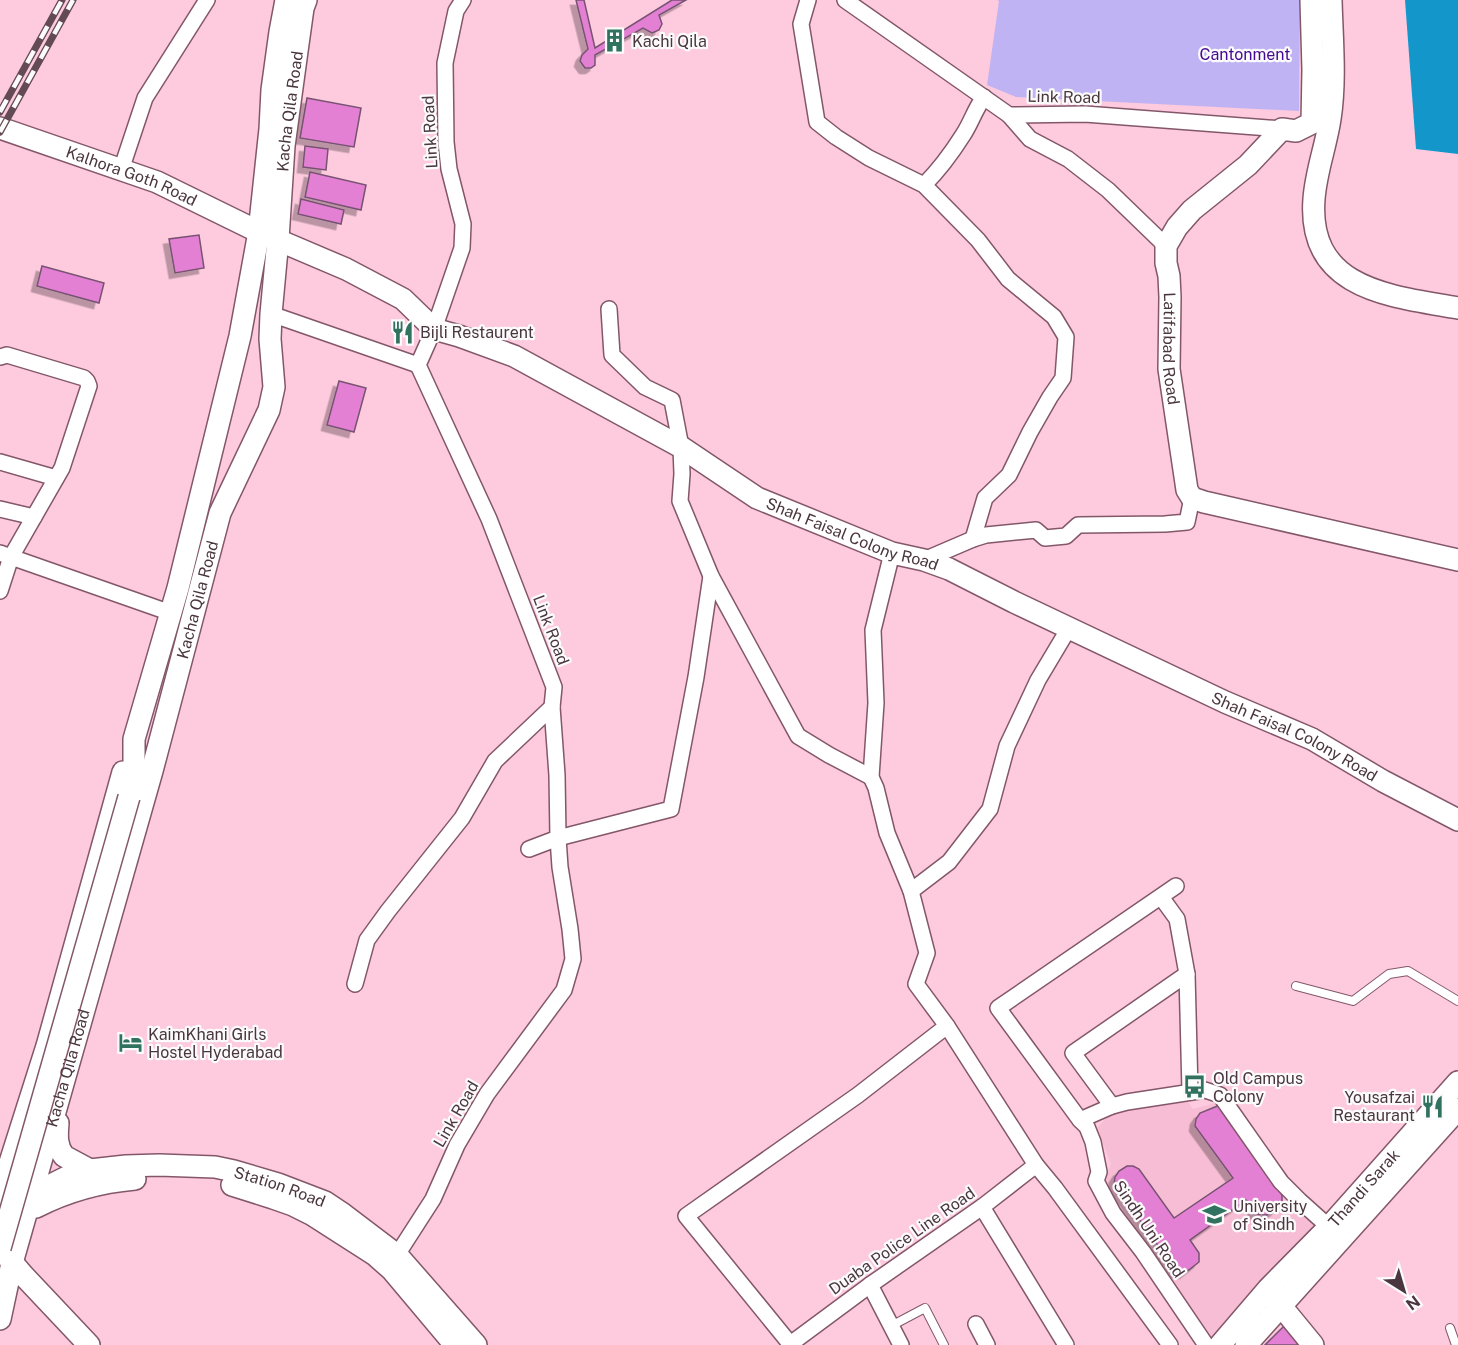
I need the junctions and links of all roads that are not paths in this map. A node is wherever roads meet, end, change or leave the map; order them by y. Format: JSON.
{"nodes":[{"id":1,"x":207,"y":0,"type":"edge"},
{"id":2,"x":286,"y":0,"type":"edge"},
{"id":3,"x":306,"y":0,"type":"edge"},
{"id":4,"x":463,"y":0,"type":"edge"},
{"id":5,"x":808,"y":0,"type":"edge"},
{"id":6,"x":845,"y":0,"type":"edge"},
{"id":7,"x":1311,"y":0,"type":"edge"},
{"id":8,"x":1331,"y":0,"type":"edge"},
{"id":9,"x":984,"y":97,"type":"junction"},
{"id":10,"x":1009,"y":115,"type":"junction"},
{"id":11,"x":0,"y":128,"type":"edge"},
{"id":12,"x":1282,"y":129,"type":"junction"},
{"id":13,"x":121,"y":170,"type":"junction"},
{"id":14,"x":924,"y":185,"type":"junction"},
{"id":15,"x":268,"y":235,"type":"junction"},
{"id":16,"x":1166,"y":246,"type":"junction"},
{"id":17,"x":1458,"y":308,"type":"edge"},
{"id":18,"x":609,"y":309,"type":"dead end"},
{"id":19,"x":271,"y":314,"type":"junction"},
{"id":20,"x":434,"y":329,"type":"junction"},
{"id":21,"x":240,"y":336,"type":"junction"},
{"id":22,"x":270,"y":339,"type":"junction"},
{"id":23,"x":0,"y":357,"type":"edge"},
{"id":24,"x":417,"y":365,"type":"junction"},
{"id":25,"x":681,"y":447,"type":"junction"},
{"id":26,"x":0,"y":462,"type":"edge"},
{"id":27,"x":56,"y":478,"type":"junction"},
{"id":28,"x":1192,"y":498,"type":"junction"},
{"id":29,"x":0,"y":509,"type":"edge"},
{"id":30,"x":34,"y":517,"type":"junction"},
{"id":31,"x":973,"y":539,"type":"junction"},
{"id":32,"x":892,"y":553,"type":"junction"},
{"id":33,"x":6,"y":555,"type":"edge"},
{"id":34,"x":924,"y":560,"type":"junction"},
{"id":35,"x":1458,"y":560,"type":"edge"},
{"id":36,"x":711,"y":576,"type":"junction"},
{"id":37,"x":0,"y":591,"type":"edge"},
{"id":38,"x":171,"y":613,"type":"junction"},
{"id":39,"x":1069,"y":628,"type":"junction"},
{"id":40,"x":552,"y":707,"type":"junction"},
{"id":41,"x":134,"y":738,"type":"junction"},
{"id":42,"x":160,"y":740,"type":"junction"},
{"id":43,"x":871,"y":777,"type":"junction"},
{"id":44,"x":132,"y":788,"type":"junction"},
{"id":45,"x":1458,"y":820,"type":"edge"},
{"id":46,"x":558,"y":838,"type":"junction"},
{"id":47,"x":529,"y":849,"type":"dead end"},
{"id":48,"x":1176,"y":886,"type":"dead end"},
{"id":49,"x":911,"y":891,"type":"junction"},
{"id":50,"x":1161,"y":897,"type":"junction"},
{"id":51,"x":1187,"y":974,"type":"junction"},
{"id":52,"x":355,"y":984,"type":"dead end"},
{"id":53,"x":1296,"y":986,"type":"dead end"},
{"id":54,"x":1458,"y":1001,"type":"edge"},
{"id":55,"x":947,"y":1026,"type":"junction"},
{"id":56,"x":1458,"y":1082,"type":"edge"},
{"id":57,"x":62,"y":1089,"type":"junction"},
{"id":58,"x":1191,"y":1091,"type":"junction"},
{"id":59,"x":1112,"y":1106,"type":"junction"},
{"id":60,"x":1458,"y":1109,"type":"edge"},
{"id":61,"x":1080,"y":1120,"type":"junction"},
{"id":62,"x":1036,"y":1165,"type":"junction"},
{"id":63,"x":90,"y":1170,"type":"junction"},
{"id":64,"x":0,"y":1194,"type":"edge"},
{"id":65,"x":29,"y":1203,"type":"junction"},
{"id":66,"x":982,"y":1207,"type":"junction"},
{"id":67,"x":0,"y":1212,"type":"edge"},
{"id":68,"x":0,"y":1226,"type":"edge"},
{"id":69,"x":1329,"y":1227,"type":"junction"},
{"id":70,"x":4,"y":1253,"type":"edge"},
{"id":71,"x":397,"y":1255,"type":"junction"},
{"id":72,"x":870,"y":1285,"type":"junction"},
{"id":73,"x":1275,"y":1298,"type":"junction"},
{"id":74,"x":0,"y":1319,"type":"edge"},
{"id":75,"x":976,"y":1324,"type":"dead end"},
{"id":76,"x":891,"y":1326,"type":"junction"},
{"id":77,"x":1450,"y":1328,"type":"dead end"},
{"id":78,"x":89,"y":1345,"type":"edge"},
{"id":79,"x":455,"y":1345,"type":"edge"},
{"id":80,"x":476,"y":1345,"type":"edge"},
{"id":81,"x":790,"y":1345,"type":"edge"},
{"id":82,"x":901,"y":1345,"type":"edge"},
{"id":83,"x":944,"y":1345,"type":"edge"},
{"id":84,"x":987,"y":1345,"type":"edge"},
{"id":85,"x":1066,"y":1345,"type":"edge"},
{"id":86,"x":1170,"y":1345,"type":"edge"},
{"id":87,"x":1206,"y":1345,"type":"edge"},
{"id":88,"x":1220,"y":1345,"type":"edge"},
{"id":89,"x":1246,"y":1345,"type":"edge"},
{"id":90,"x":1313,"y":1345,"type":"edge"},
{"id":91,"x":1456,"y":1345,"type":"edge"}],
"edges":[{"from":1,"to":13,"type":"street"},
{"from":2,"to":15,"type":"street","name":"Kacha Qila Road"},
{"from":3,"to":15,"type":"street","name":"Kacha Qila Road"},
{"from":4,"to":20,"type":"street","name":"Link Road"},
{"from":5,"to":14,"type":"street"},
{"from":6,"to":9,"type":"street","name":"Link Road"},
{"from":7,"to":12,"type":"street"},
{"from":8,"to":17,"type":"street"},
{"from":9,"to":10,"type":"street","name":"Link Road"},
{"from":9,"to":14,"type":"street"},
{"from":10,"to":12,"type":"street","name":"Link Road"},
{"from":10,"to":16,"type":"street"},
{"from":11,"to":13,"type":"street","name":"Kalhora Goth Road"},
{"from":12,"to":16,"type":"street"},
{"from":13,"to":15,"type":"street","name":"Kalhora Goth Road"},
{"from":14,"to":31,"type":"street"},
{"from":15,"to":19,"type":"street","name":"Kacha Qila Road"},
{"from":15,"to":20,"type":"street","name":"Shah Faisal Colony Road"},
{"from":15,"to":21,"type":"street"},
{"from":16,"to":28,"type":"street","name":"Latifabad Road"},
{"from":18,"to":25,"type":"street"},
{"from":19,"to":22,"type":"street","name":"Kacha Qila Road"},
{"from":19,"to":24,"type":"street"},
{"from":20,"to":24,"type":"street","name":"Link Road"},
{"from":20,"to":25,"type":"street","name":"Shah Faisal Colony Road"},
{"from":21,"to":22,"type":"street"},
{"from":21,"to":38,"type":"street"},
{"from":22,"to":42,"type":"street","name":"Kacha Qila Road"},
{"from":23,"to":27,"type":"street"},
{"from":24,"to":40,"type":"street","name":"Link Road"},
{"from":25,"to":32,"type":"street","name":"Shah Faisal Colony Road"},
{"from":25,"to":36,"type":"street"},
{"from":26,"to":27,"type":"street"},
{"from":27,"to":30,"type":"street"},
{"from":28,"to":31,"type":"street"},
{"from":28,"to":35,"type":"street"},
{"from":29,"to":30,"type":"street"},
{"from":30,"to":33,"type":"street"},
{"from":31,"to":34,"type":"street"},
{"from":32,"to":34,"type":"street","name":"Shah Faisal Colony Road"},
{"from":32,"to":43,"type":"street"},
{"from":33,"to":37,"type":"street"},
{"from":33,"to":38,"type":"street"},
{"from":34,"to":39,"type":"street","name":"Shah Faisal Colony Road"},
{"from":36,"to":43,"type":"street"},
{"from":36,"to":46,"type":"street"},
{"from":38,"to":41,"type":"street"},
{"from":39,"to":45,"type":"street","name":"Shah Faisal Colony Road"},
{"from":39,"to":49,"type":"street"},
{"from":40,"to":46,"type":"street","name":"Link Road"},
{"from":40,"to":52,"type":"street"},
{"from":41,"to":44,"type":"street"},
{"from":41,"to":64,"type":"street","name":"Kacha Qila Road"},
{"from":42,"to":44,"type":"street"},
{"from":42,"to":57,"type":"street","name":"Kacha Qila Road"},
{"from":43,"to":49,"type":"street"},
{"from":44,"to":70,"type":"street","bridge":true},
{"from":46,"to":47,"type":"street"},
{"from":46,"to":71,"type":"street","name":"Link Road"},
{"from":48,"to":50,"type":"street"},
{"from":49,"to":55,"type":"street"},
{"from":50,"to":51,"type":"street"},
{"from":50,"to":61,"type":"street","name":"Sindh Uni Road"},
{"from":51,"to":58,"type":"street"},
{"from":51,"to":59,"type":"street"},
{"from":53,"to":54,"type":"lane"},
{"from":55,"to":62,"type":"street"},
{"from":55,"to":81,"type":"street"},
{"from":56,"to":69,"type":"street","name":"Thandi Sarak"},
{"from":57,"to":63,"type":"street"},
{"from":57,"to":65,"type":"street","name":"Kacha Qila Road"},
{"from":58,"to":59,"type":"street"},
{"from":58,"to":69,"type":"street"},
{"from":59,"to":61,"type":"street"},
{"from":60,"to":73,"type":"street","name":"Thandi Sarak"},
{"from":61,"to":87,"type":"street","name":"Sindh Uni Road"},
{"from":62,"to":66,"type":"street","name":"Duaba Police Line Road"},
{"from":62,"to":86,"type":"street"},
{"from":63,"to":65,"type":"street","name":"Station Road"},
{"from":63,"to":71,"type":"street","name":"Station Road"},
{"from":65,"to":67,"type":"street","name":"Station Road"},
{"from":65,"to":68,"type":"street","name":"Station Road"},
{"from":65,"to":70,"type":"street"},
{"from":65,"to":79,"type":"street","name":"Station Road"},
{"from":66,"to":72,"type":"street","name":"Duaba Police Line Road"},
{"from":66,"to":85,"type":"street"},
{"from":69,"to":73,"type":"street","name":"Thandi Sarak"},
{"from":70,"to":74,"type":"street"},
{"from":70,"to":78,"type":"street"},
{"from":71,"to":80,"type":"street","name":"Station Road"},
{"from":72,"to":76,"type":"street"},
{"from":72,"to":81,"type":"street","name":"Duaba Police Line Road"},
{"from":73,"to":88,"type":"street","name":"Thandi Sarak"},
{"from":73,"to":89,"type":"street","name":"Thandi Sarak"},
{"from":73,"to":90,"type":"street"},
{"from":75,"to":84,"type":"street"},
{"from":76,"to":82,"type":"street"},
{"from":76,"to":83,"type":"lane"},
{"from":77,"to":91,"type":"lane"}]}
